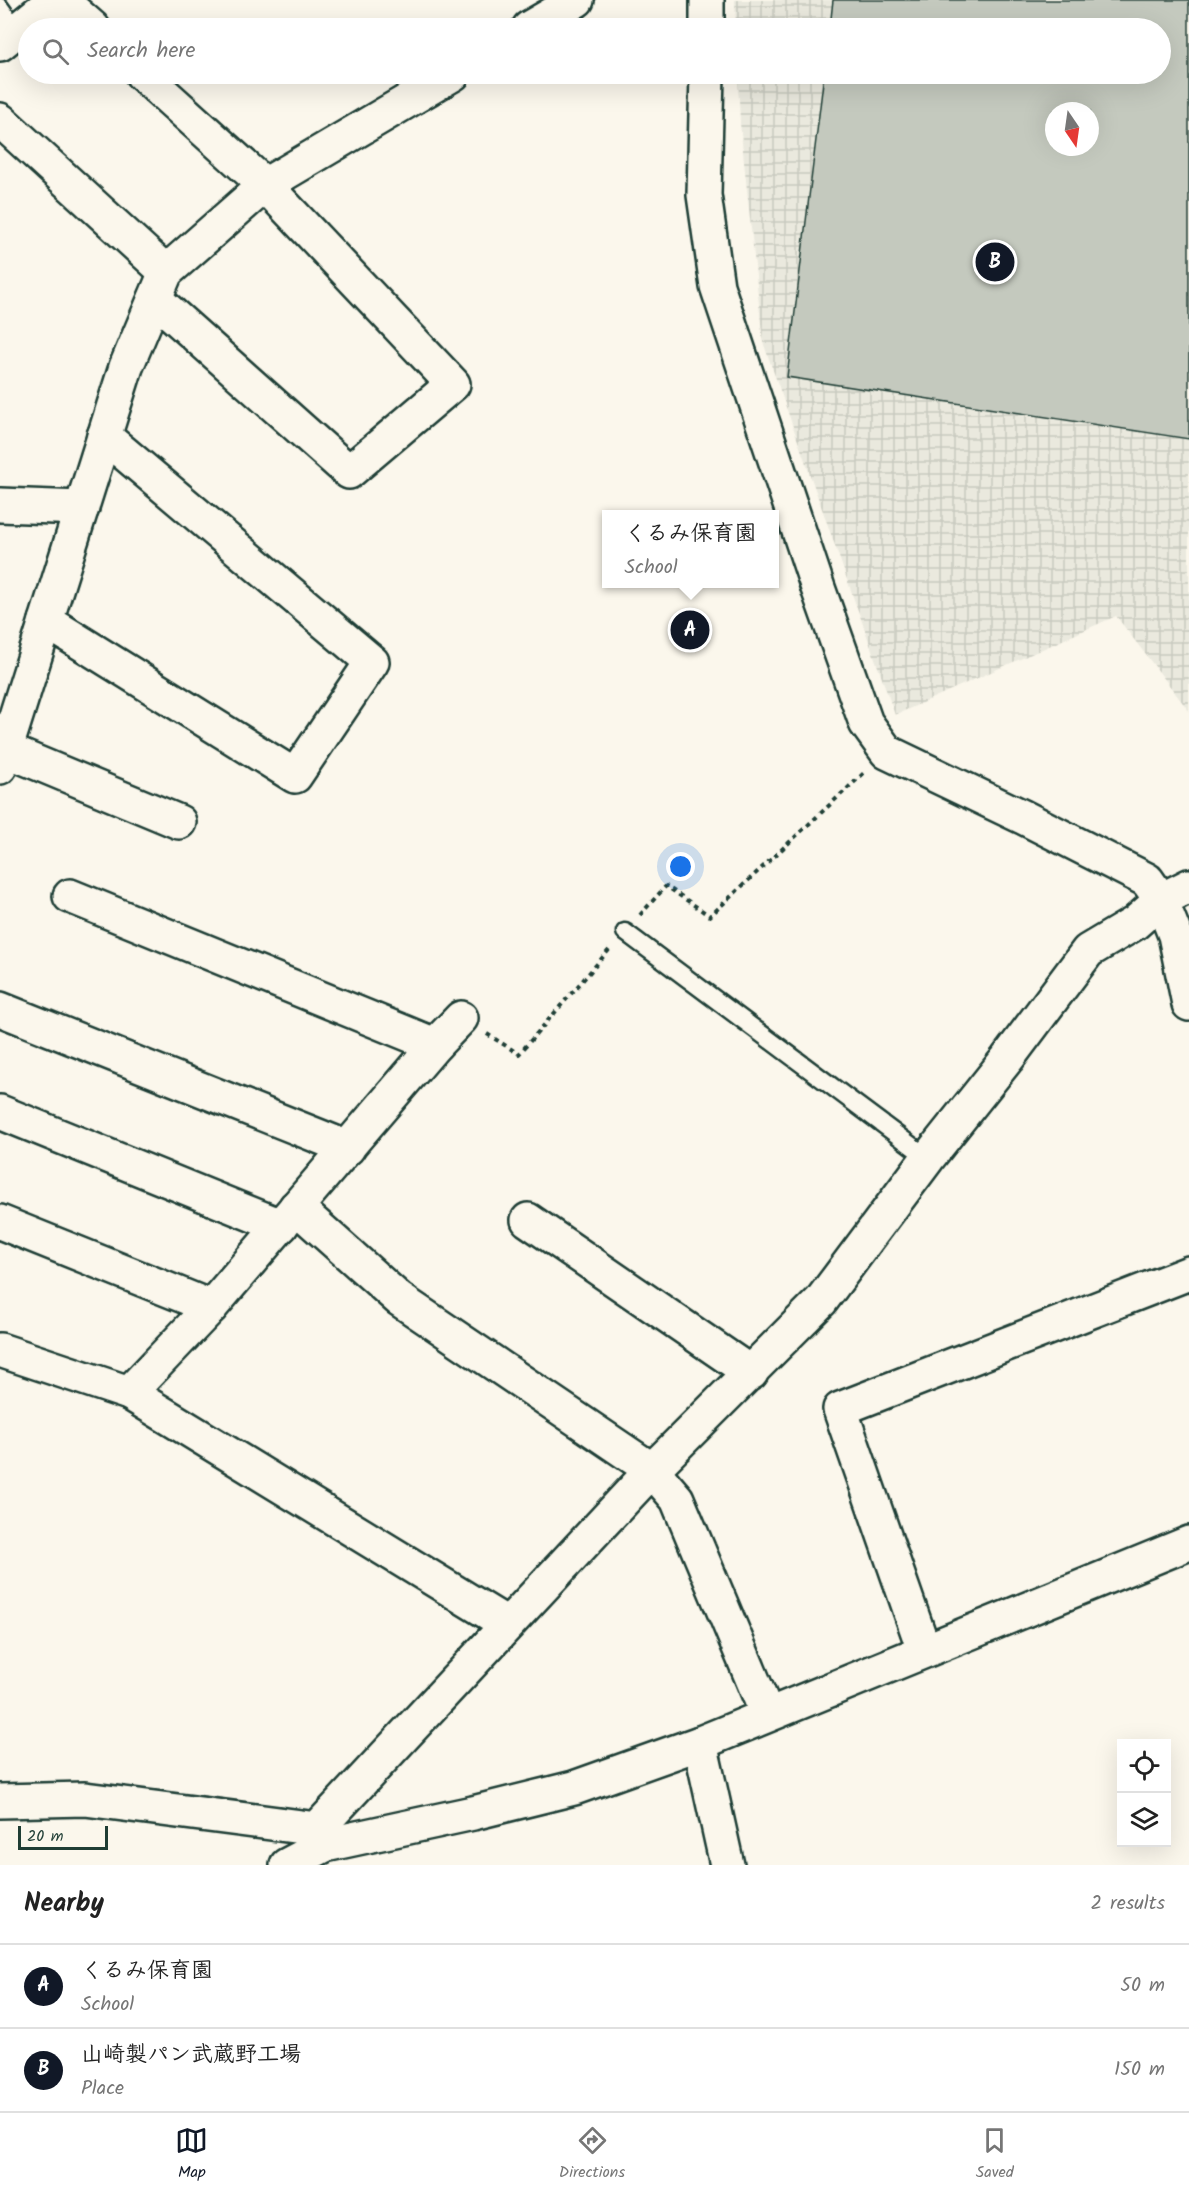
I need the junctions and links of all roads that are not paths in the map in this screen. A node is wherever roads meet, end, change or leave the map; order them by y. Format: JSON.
{"nodes":[{"id":1,"x":54,"y":0,"type":"edge"},
{"id":2,"x":61,"y":0,"type":"edge"},
{"id":3,"x":577,"y":0,"type":"edge"},
{"id":4,"x":707,"y":0,"type":"edge"},
{"id":5,"x":22,"y":18,"type":"edge"},
{"id":6,"x":82,"y":18,"type":"edge"},
{"id":7,"x":546,"y":18,"type":"edge"},
{"id":8,"x":708,"y":18,"type":"edge"},
{"id":9,"x":153,"y":84,"type":"edge"},
{"id":10,"x":436,"y":84,"type":"edge"},
{"id":11,"x":706,"y":84,"type":"edge"},
{"id":12,"x":0,"y":120,"type":"edge"},
{"id":13,"x":265,"y":185,"type":"junction"},
{"id":14,"x":161,"y":286,"type":"junction"},
{"id":15,"x":104,"y":436,"type":"junction"},
{"id":16,"x":0,"y":505,"type":"edge"},
{"id":17,"x":82,"y":508,"type":"junction"},
{"id":18,"x":46,"y":621,"type":"junction"},
{"id":19,"x":3,"y":759,"type":"edge"},
{"id":20,"x":180,"y":822,"type":"dead end"},
{"id":21,"x":1175,"y":893,"type":"edge"},
{"id":22,"x":70,"y":896,"type":"dead end"},
{"id":23,"x":625,"y":932,"type":"road end"},
{"id":24,"x":1189,"y":1004,"type":"edge"},
{"id":25,"x":0,"y":1009,"type":"edge"},
{"id":26,"x":462,"y":1018,"type":"road end"},
{"id":27,"x":435,"y":1045,"type":"junction"},
{"id":28,"x":0,"y":1112,"type":"edge"},
{"id":29,"x":348,"y":1148,"type":"junction"},
{"id":30,"x":928,"y":1158,"type":"junction"},
{"id":31,"x":288,"y":1217,"type":"junction"},
{"id":32,"x":528,"y":1220,"type":"dead end"},
{"id":33,"x":0,"y":1222,"type":"edge"},
{"id":34,"x":1189,"y":1273,"type":"edge"},
{"id":35,"x":211,"y":1306,"type":"junction"},
{"id":36,"x":0,"y":1350,"type":"edge"},
{"id":37,"x":751,"y":1373,"type":"junction"},
{"id":38,"x":129,"y":1394,"type":"junction"},
{"id":39,"x":652,"y":1470,"type":"junction"},
{"id":40,"x":1189,"y":1543,"type":"edge"},
{"id":41,"x":507,"y":1624,"type":"junction"},
{"id":42,"x":924,"y":1650,"type":"junction"},
{"id":43,"x":767,"y":1714,"type":"junction"},
{"id":44,"x":700,"y":1743,"type":"junction"},
{"id":45,"x":0,"y":1801,"type":"edge"},
{"id":46,"x":321,"y":1837,"type":"junction"},
{"id":47,"x":287,"y":1865,"type":"edge"},
{"id":48,"x":727,"y":1865,"type":"edge"}],
"edges":[{"from":1,"to":5,"type":"street"},
{"from":2,"to":6,"type":"street"},
{"from":3,"to":7,"type":"street"},
{"from":4,"to":8,"type":"street"},
{"from":9,"to":13,"type":"street"},
{"from":10,"to":13,"type":"street"},
{"from":11,"to":21,"type":"street"},
{"from":12,"to":14,"type":"street"},
{"from":13,"to":14,"type":"street"},
{"from":13,"to":14,"type":"street"},
{"from":14,"to":15,"type":"street"},
{"from":15,"to":17,"type":"street"},
{"from":15,"to":18,"type":"street"},
{"from":16,"to":17,"type":"street"},
{"from":17,"to":18,"type":"street"},
{"from":18,"to":19,"type":"street"},
{"from":19,"to":20,"type":"street"},
{"from":21,"to":24,"type":"street"},
{"from":21,"to":30,"type":"street"},
{"from":22,"to":27,"type":"street"},
{"from":23,"to":30,"type":"lane"},
{"from":25,"to":29,"type":"street"},
{"from":26,"to":27,"type":"street"},
{"from":27,"to":29,"type":"street"},
{"from":28,"to":31,"type":"street"},
{"from":29,"to":31,"type":"street"},
{"from":30,"to":37,"type":"street"},
{"from":31,"to":35,"type":"street"},
{"from":31,"to":39,"type":"street"},
{"from":32,"to":37,"type":"street"},
{"from":33,"to":35,"type":"street"},
{"from":34,"to":42,"type":"street"},
{"from":35,"to":38,"type":"street"},
{"from":36,"to":38,"type":"street"},
{"from":37,"to":39,"type":"street"},
{"from":38,"to":41,"type":"street"},
{"from":39,"to":41,"type":"street"},
{"from":39,"to":43,"type":"street"},
{"from":40,"to":42,"type":"street"},
{"from":41,"to":46,"type":"street"},
{"from":42,"to":43,"type":"street"},
{"from":43,"to":44,"type":"street"},
{"from":44,"to":46,"type":"street"},
{"from":44,"to":48,"type":"street"},
{"from":45,"to":46,"type":"street"},
{"from":46,"to":47,"type":"street"}]}
